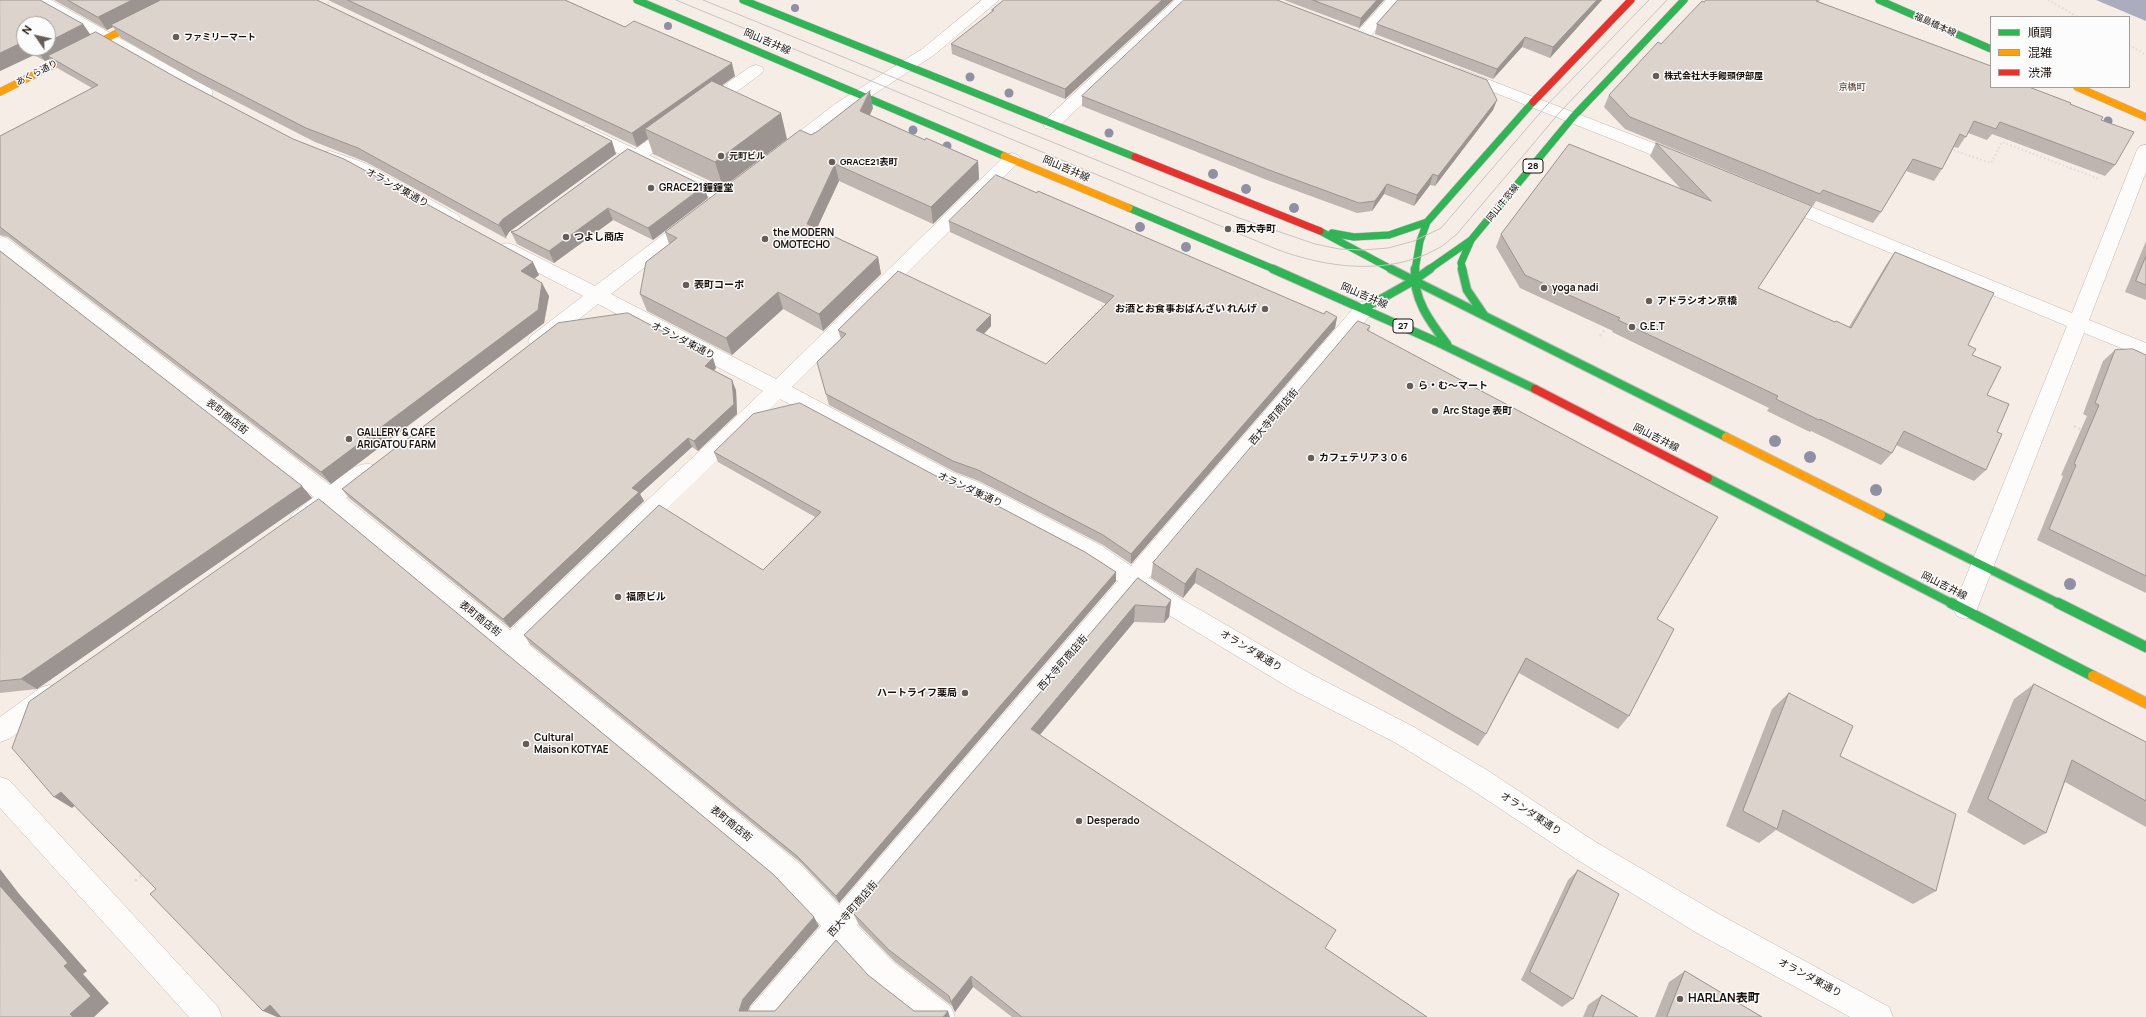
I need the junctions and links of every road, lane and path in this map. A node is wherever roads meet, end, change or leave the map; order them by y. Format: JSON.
{"nodes":[{"id":1,"x":40,"y":0,"type":"edge"},
{"id":2,"x":182,"y":0,"type":"edge"},
{"id":3,"x":334,"y":0,"type":"edge"},
{"id":4,"x":637,"y":0,"type":"edge"},
{"id":5,"x":743,"y":0,"type":"edge"},
{"id":6,"x":991,"y":0,"type":"edge"},
{"id":7,"x":1184,"y":0,"type":"edge"},
{"id":8,"x":1394,"y":0,"type":"edge"},
{"id":9,"x":1631,"y":0,"type":"edge"},
{"id":10,"x":1684,"y":0,"type":"edge"},
{"id":11,"x":1879,"y":0,"type":"edge"},
{"id":12,"x":2048,"y":0,"type":"edge"},
{"id":13,"x":323,"y":6,"type":"edge"},
{"id":14,"x":2076,"y":16,"type":"edge"},
{"id":15,"x":1362,"y":36,"type":"edge"},
{"id":16,"x":106,"y":38,"type":"junction"},
{"id":17,"x":2130,"y":46,"type":"edge"},
{"id":18,"x":1990,"y":49,"type":"edge"},
{"id":19,"x":2146,"y":55,"type":"edge"},
{"id":20,"x":906,"y":66,"type":"junction"},
{"id":21,"x":1449,"y":69,"type":"edge"},
{"id":22,"x":756,"y":70,"type":"dead end"},
{"id":23,"x":2079,"y":88,"type":"edge"},
{"id":24,"x":0,"y":92,"type":"edge"},
{"id":25,"x":861,"y":95,"type":"junction"},
{"id":26,"x":220,"y":101,"type":"edge"},
{"id":27,"x":1534,"y":102,"type":"junction"},
{"id":28,"x":1573,"y":117,"type":"junction"},
{"id":29,"x":2146,"y":117,"type":"edge"},
{"id":30,"x":1051,"y":124,"type":"junction"},
{"id":31,"x":575,"y":126,"type":"edge"},
{"id":32,"x":1945,"y":147,"type":"edge"},
{"id":33,"x":315,"y":150,"type":"edge"},
{"id":34,"x":2146,"y":150,"type":"edge"},
{"id":35,"x":630,"y":157,"type":"junction"},
{"id":36,"x":1012,"y":159,"type":"junction"},
{"id":37,"x":773,"y":160,"type":"edge"},
{"id":38,"x":1700,"y":168,"type":"edge"},
{"id":39,"x":2130,"y":190,"type":"junction"},
{"id":40,"x":1763,"y":194,"type":"edge"},
{"id":41,"x":1427,"y":222,"type":"junction"},
{"id":42,"x":469,"y":229,"type":"edge"},
{"id":43,"x":1319,"y":231,"type":"junction"},
{"id":44,"x":490,"y":240,"type":"edge"},
{"id":45,"x":1471,"y":240,"type":"junction"},
{"id":46,"x":0,"y":242,"type":"edge"},
{"id":47,"x":1413,"y":281,"type":"junction"},
{"id":48,"x":596,"y":296,"type":"junction"},
{"id":49,"x":1109,"y":298,"type":"edge"},
{"id":50,"x":1365,"y":308,"type":"junction"},
{"id":51,"x":1486,"y":317,"type":"junction"},
{"id":52,"x":1610,"y":322,"type":"edge"},
{"id":53,"x":2078,"y":323,"type":"junction"},
{"id":54,"x":1596,"y":341,"type":"dead end"},
{"id":55,"x":1067,"y":344,"type":"edge"},
{"id":56,"x":1451,"y":348,"type":"junction"},
{"id":57,"x":525,"y":350,"type":"edge"},
{"id":58,"x":2146,"y":351,"type":"edge"},
{"id":59,"x":778,"y":389,"type":"junction"},
{"id":60,"x":2042,"y":412,"type":"junction"},
{"id":61,"x":2091,"y":434,"type":"edge"},
{"id":62,"x":381,"y":460,"type":"edge"},
{"id":63,"x":331,"y":498,"type":"junction"},
{"id":64,"x":279,"y":534,"type":"edge"},
{"id":65,"x":1983,"y":564,"type":"junction"},
{"id":66,"x":1135,"y":581,"type":"junction"},
{"id":67,"x":1965,"y":609,"type":"junction"},
{"id":68,"x":511,"y":644,"type":"junction"},
{"id":69,"x":2146,"y":647,"type":"edge"},
{"id":70,"x":65,"y":685,"type":"edge"},
{"id":71,"x":2146,"y":703,"type":"edge"},
{"id":72,"x":0,"y":731,"type":"edge"},
{"id":73,"x":0,"y":789,"type":"edge"},
{"id":74,"x":148,"y":869,"type":"edge"},
{"id":75,"x":106,"y":906,"type":"junction"},
{"id":76,"x":839,"y":925,"type":"junction"},
{"id":77,"x":208,"y":1017,"type":"edge"},
{"id":78,"x":761,"y":1017,"type":"edge"},
{"id":79,"x":941,"y":1017,"type":"edge"},
{"id":80,"x":1879,"y":1017,"type":"edge"}],
"edges":[{"from":1,"to":16,"type":"street"},
{"from":2,"to":16,"type":"main road","name":"あくら通り"},
{"from":3,"to":13,"type":"path"},
{"from":4,"to":25,"type":"main road","name":"岡山吉井線","number":"27"},
{"from":5,"to":20,"type":"main road"},
{"from":6,"to":20,"type":"street"},
{"from":7,"to":30,"type":"street"},
{"from":8,"to":15,"type":"street"},
{"from":9,"to":27,"type":"main road"},
{"from":10,"to":28,"type":"main road","name":"岡山牛窓線","number":"28"},
{"from":11,"to":18,"type":"main road","name":"福島橋本線"},
{"from":12,"to":14,"type":"path"},
{"from":16,"to":24,"type":"main road","name":"あくら通り"},
{"from":16,"to":26,"type":"street"},
{"from":17,"to":19,"type":"path"},
{"from":20,"to":25,"type":"street"},
{"from":20,"to":30,"type":"main road"},
{"from":21,"to":27,"type":"street"},
{"from":22,"to":35,"type":"street"},
{"from":23,"to":29,"type":"main road"},
{"from":25,"to":36,"type":"main road","name":"岡山吉井線","number":"27"},
{"from":25,"to":37,"type":"street"},
{"from":27,"to":28,"type":"street"},
{"from":27,"to":41,"type":"main road"},
{"from":28,"to":38,"type":"street"},
{"from":28,"to":45,"type":"main road","name":"岡山牛窓線","number":"28"},
{"from":30,"to":43,"type":"main road"},
{"from":31,"to":35,"type":"street"},
{"from":32,"to":39,"type":"path"},
{"from":33,"to":42,"type":"street","name":"オランダ東通り"},
{"from":34,"to":39,"type":"street"},
{"from":35,"to":48,"type":"street"},
{"from":36,"to":50,"type":"main road","name":"岡山吉井線","number":"27"},
{"from":36,"to":59,"type":"street"},
{"from":39,"to":53,"type":"street"},
{"from":40,"to":53,"type":"street"},
{"from":41,"to":43,"type":"main road"},
{"from":41,"to":47,"type":"main road"},
{"from":43,"to":47,"type":"main road"},
{"from":44,"to":48,"type":"street","name":"オランダ東通り"},
{"from":45,"to":47,"type":"main road","name":"岡山牛窓線","number":"28"},
{"from":45,"to":51,"type":"main road"},
{"from":46,"to":63,"type":"street","name":"表町商店街"},
{"from":47,"to":50,"type":"main road","name":"岡山牛窓線","number":"28"},
{"from":47,"to":51,"type":"main road"},
{"from":47,"to":56,"type":"main road"},
{"from":48,"to":57,"type":"street"},
{"from":48,"to":59,"type":"street","name":"オランダ東通り"},
{"from":49,"to":55,"type":"path"},
{"from":50,"to":56,"type":"main road","name":"岡山吉井線","number":"27"},
{"from":50,"to":66,"type":"street","name":"西大寺町商店街"},
{"from":51,"to":65,"type":"main road"},
{"from":52,"to":54,"type":"path"},
{"from":53,"to":58,"type":"street"},
{"from":53,"to":60,"type":"street"},
{"from":56,"to":67,"type":"main road","name":"岡山吉井線","number":"27"},
{"from":59,"to":66,"type":"street","name":"オランダ東通り"},
{"from":59,"to":68,"type":"street"},
{"from":60,"to":61,"type":"path"},
{"from":60,"to":65,"type":"street"},
{"from":62,"to":63,"type":"street"},
{"from":63,"to":64,"type":"street"},
{"from":63,"to":68,"type":"street","name":"表町商店街"},
{"from":65,"to":67,"type":"street"},
{"from":65,"to":69,"type":"main road"},
{"from":66,"to":76,"type":"street","name":"西大寺町商店街"},
{"from":66,"to":80,"type":"street","name":"オランダ東通り"},
{"from":67,"to":71,"type":"main road","name":"岡山吉井線","number":"27"},
{"from":68,"to":76,"type":"street","name":"表町商店街"},
{"from":70,"to":72,"type":"street"},
{"from":73,"to":75,"type":"street"},
{"from":74,"to":75,"type":"path"},
{"from":75,"to":77,"type":"street"},
{"from":76,"to":78,"type":"street","name":"西大寺町商店街"},
{"from":76,"to":79,"type":"street","name":"表町商店街"}]}
